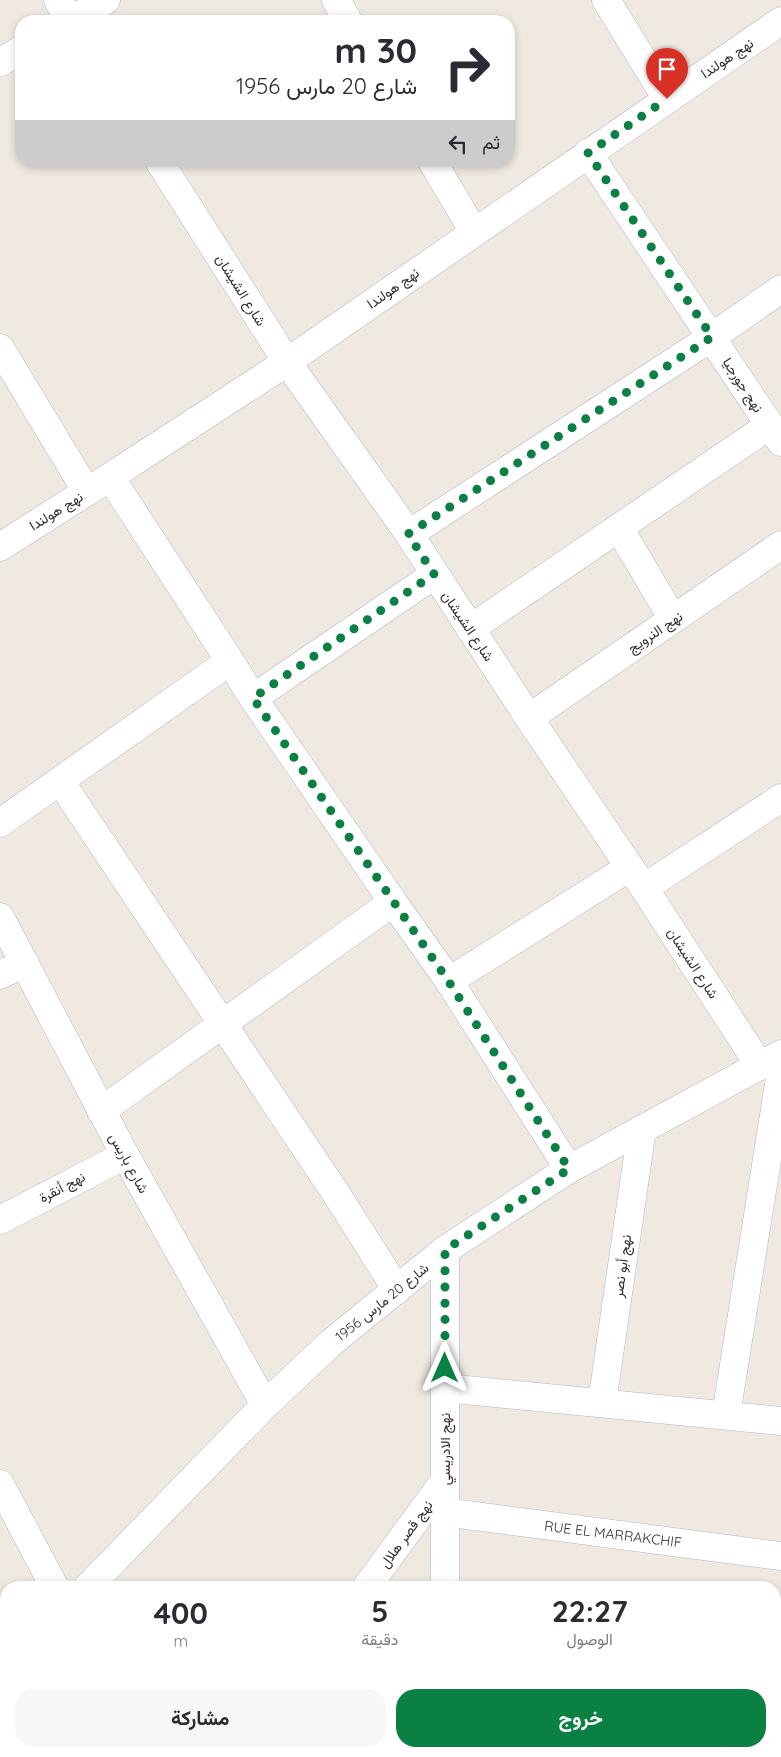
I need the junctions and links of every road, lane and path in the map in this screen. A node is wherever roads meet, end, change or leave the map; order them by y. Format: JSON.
{"nodes":[{"id":1,"x":58,"y":0,"type":"edge"},
{"id":2,"x":106,"y":0,"type":"edge"},
{"id":3,"x":336,"y":0,"type":"edge"},
{"id":4,"x":606,"y":0,"type":"edge"},
{"id":5,"x":67,"y":15,"type":"edge"},
{"id":6,"x":80,"y":15,"type":"edge"},
{"id":7,"x":345,"y":15,"type":"edge"},
{"id":8,"x":781,"y":21,"type":"edge"},
{"id":9,"x":15,"y":53,"type":"edge"},
{"id":10,"x":0,"y":62,"type":"edge"},
{"id":11,"x":667,"y":99,"type":"junction"},
{"id":12,"x":588,"y":153,"type":"junction"},
{"id":13,"x":163,"y":167,"type":"edge"},
{"id":14,"x":436,"y":167,"type":"edge"},
{"id":15,"x":474,"y":232,"type":"junction"},
{"id":16,"x":781,"y":289,"type":"edge"},
{"id":17,"x":712,"y":337,"type":"junction"},
{"id":18,"x":0,"y":348,"type":"edge"},
{"id":19,"x":287,"y":362,"type":"junction"},
{"id":20,"x":775,"y":433,"type":"edge"},
{"id":21,"x":110,"y":478,"type":"junction"},
{"id":22,"x":87,"y":492,"type":"junction"},
{"id":23,"x":619,"y":528,"type":"junction"},
{"id":24,"x":408,"y":534,"type":"junction"},
{"id":25,"x":781,"y":545,"type":"edge"},
{"id":26,"x":0,"y":547,"type":"edge"},
{"id":27,"x":434,"y":574,"type":"junction"},
{"id":28,"x":673,"y":619,"type":"junction"},
{"id":29,"x":470,"y":629,"type":"junction"},
{"id":30,"x":230,"y":661,"type":"junction"},
{"id":31,"x":253,"y":698,"type":"junction"},
{"id":32,"x":529,"y":718,"type":"junction"},
{"id":33,"x":60,"y":781,"type":"junction"},
{"id":34,"x":781,"y":798,"type":"edge"},
{"id":35,"x":0,"y":823,"type":"edge"},
{"id":36,"x":637,"y":878,"type":"junction"},
{"id":37,"x":394,"y":902,"type":"junction"},
{"id":38,"x":0,"y":917,"type":"edge"},
{"id":39,"x":25,"y":962,"type":"junction"},
{"id":40,"x":0,"y":975,"type":"edge"},
{"id":41,"x":449,"y":982,"type":"junction"},
{"id":42,"x":223,"y":1024,"type":"junction"},
{"id":43,"x":774,"y":1064,"type":"edge"},
{"id":44,"x":101,"y":1111,"type":"junction"},
{"id":45,"x":642,"y":1129,"type":"junction"},
{"id":46,"x":124,"y":1155,"type":"junction"},
{"id":47,"x":569,"y":1169,"type":"junction"},
{"id":48,"x":0,"y":1220,"type":"edge"},
{"id":49,"x":445,"y":1250,"type":"junction"},
{"id":50,"x":397,"y":1290,"type":"junction"},
{"id":51,"x":444,"y":1388,"type":"junction"},
{"id":52,"x":602,"y":1403,"type":"junction"},
{"id":53,"x":265,"y":1405,"type":"junction"},
{"id":54,"x":726,"y":1415,"type":"junction"},
{"id":55,"x":781,"y":1421,"type":"edge"},
{"id":56,"x":445,"y":1480,"type":"junction"},
{"id":57,"x":0,"y":1484,"type":"edge"},
{"id":58,"x":444,"y":1512,"type":"junction"},
{"id":59,"x":781,"y":1556,"type":"edge"},
{"id":60,"x":51,"y":1581,"type":"edge"},
{"id":61,"x":94,"y":1581,"type":"edge"},
{"id":62,"x":371,"y":1581,"type":"edge"},
{"id":63,"x":445,"y":1581,"type":"edge"}],
"edges":[{"from":1,"to":5,"type":"street"},
{"from":2,"to":6,"type":"street"},
{"from":3,"to":7,"type":"street"},
{"from":4,"to":11,"type":"street"},
{"from":8,"to":11,"type":"street","name":"نهج هولندا"},
{"from":9,"to":10,"type":"street"},
{"from":11,"to":12,"type":"street","name":"نهج هولندا"},
{"from":12,"to":15,"type":"street","name":"نهج هولندا"},
{"from":12,"to":17,"type":"street","name":"نهج جورجيا"},
{"from":13,"to":19,"type":"street","name":"شارع الشيشان"},
{"from":14,"to":15,"type":"street"},
{"from":15,"to":19,"type":"street","name":"نهج هولندا"},
{"from":16,"to":17,"type":"street"},
{"from":17,"to":20,"type":"street","name":"نهج جورجيا"},
{"from":17,"to":24,"type":"street"},
{"from":18,"to":22,"type":"street"},
{"from":19,"to":21,"type":"street","name":"نهج هولندا"},
{"from":19,"to":24,"type":"street","name":"شارع الشيشان"},
{"from":20,"to":23,"type":"street"},
{"from":21,"to":22,"type":"street","name":"نهج هولندا"},
{"from":21,"to":30,"type":"street"},
{"from":22,"to":26,"type":"street","name":"نهج هولندا"},
{"from":23,"to":28,"type":"street"},
{"from":23,"to":29,"type":"street"},
{"from":24,"to":27,"type":"street","name":"شارع الشيشان"},
{"from":25,"to":28,"type":"street","name":"نهج النرويج"},
{"from":27,"to":29,"type":"street","name":"شارع الشيشان"},
{"from":27,"to":31,"type":"street"},
{"from":28,"to":32,"type":"street","name":"نهج النرويج"},
{"from":29,"to":32,"type":"street","name":"شارع الشيشان"},
{"from":30,"to":31,"type":"street"},
{"from":30,"to":33,"type":"street"},
{"from":31,"to":37,"type":"street"},
{"from":32,"to":36,"type":"street","name":"شارع الشيشان"},
{"from":33,"to":35,"type":"street"},
{"from":33,"to":42,"type":"street"},
{"from":34,"to":36,"type":"street"},
{"from":36,"to":41,"type":"street"},
{"from":36,"to":43,"type":"street","name":"شارع الشيشان"},
{"from":37,"to":41,"type":"street"},
{"from":37,"to":42,"type":"street"},
{"from":38,"to":39,"type":"street","name":"شارع باريس"},
{"from":39,"to":40,"type":"street"},
{"from":39,"to":44,"type":"street","name":"شارع باريس"},
{"from":41,"to":47,"type":"street"},
{"from":42,"to":44,"type":"street"},
{"from":42,"to":50,"type":"street"},
{"from":43,"to":45,"type":"street","name":"شارع 20 مارس 1956"},
{"from":43,"to":54,"type":"street"},
{"from":44,"to":46,"type":"street","name":"شارع باريس"},
{"from":45,"to":47,"type":"street","name":"شارع 20 مارس 1956"},
{"from":45,"to":52,"type":"street","name":"نهج أبو نصر"},
{"from":46,"to":48,"type":"street","name":"نهج أنقرة"},
{"from":46,"to":53,"type":"street","name":"شارع باريس"},
{"from":47,"to":49,"type":"street","name":"شارع 20 مارس 1956"},
{"from":49,"to":50,"type":"street","name":"شارع 20 مارس 1956"},
{"from":49,"to":51,"type":"street","name":"نهج الادريسي"},
{"from":50,"to":53,"type":"street","name":"شارع 20 مارس 1956"},
{"from":51,"to":52,"type":"street"},
{"from":51,"to":56,"type":"street","name":"نهج الادريسي"},
{"from":52,"to":54,"type":"street"},
{"from":53,"to":61,"type":"street","name":"شارع 20 مارس 1956"},
{"from":54,"to":55,"type":"street"},
{"from":56,"to":58,"type":"street","name":"نهج الادريسي"},
{"from":56,"to":62,"type":"street","name":"نهج قصر هلال"},
{"from":57,"to":60,"type":"street"},
{"from":58,"to":59,"type":"street","name":"RUE EL MARRAKCHIF"},
{"from":58,"to":63,"type":"street","name":"نهج الادريسي"}]}
